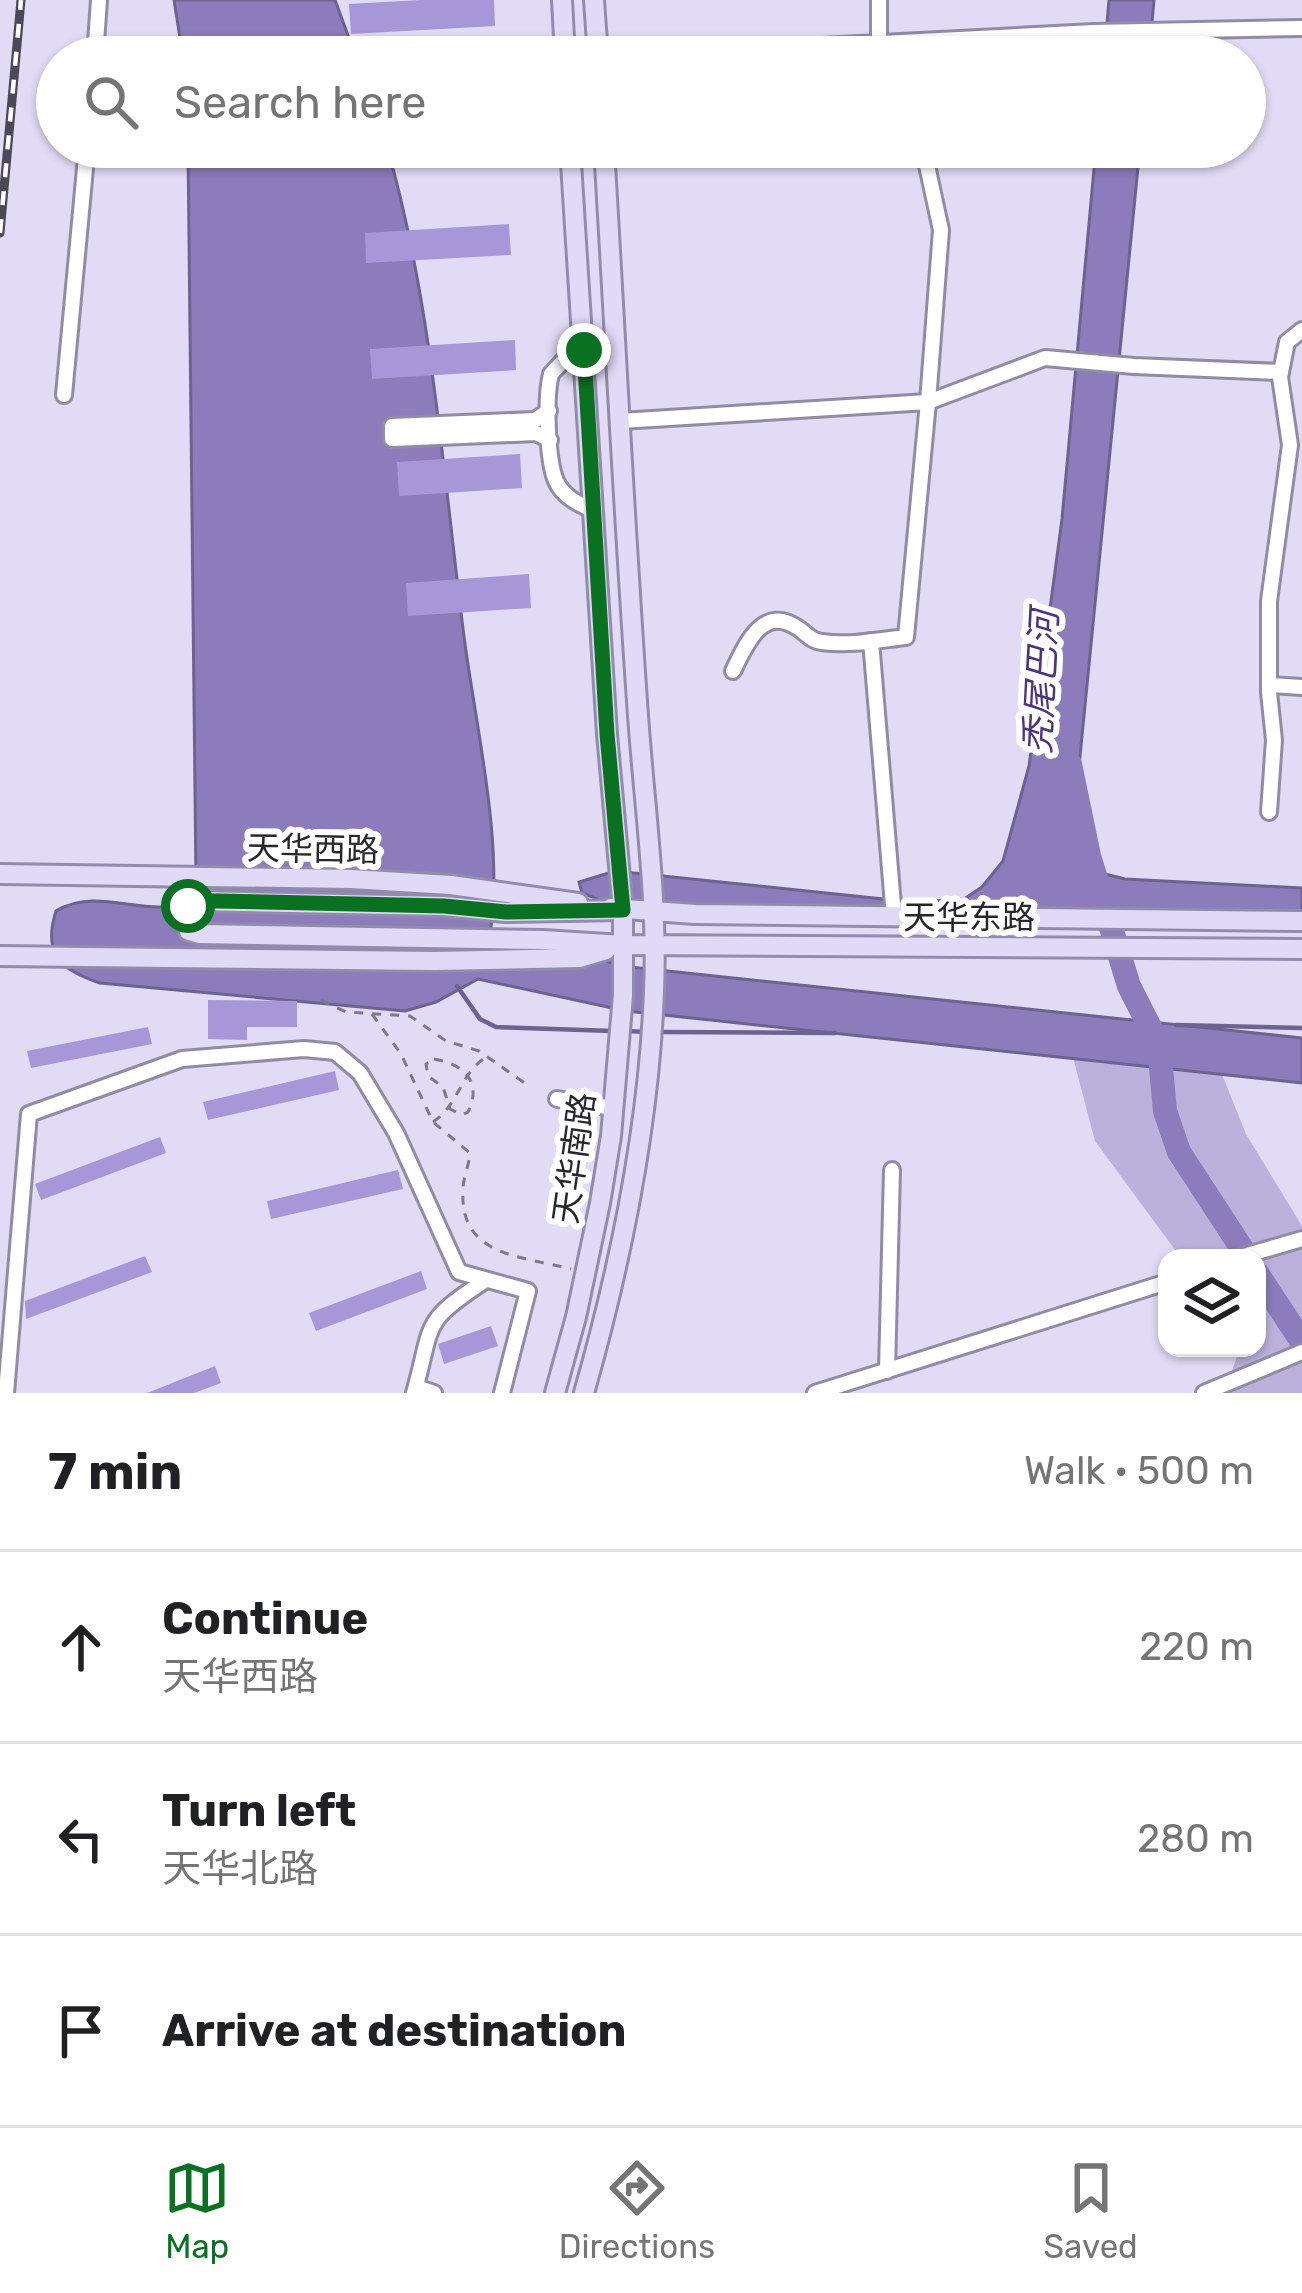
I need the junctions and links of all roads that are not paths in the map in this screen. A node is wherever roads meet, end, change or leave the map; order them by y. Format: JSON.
{"nodes":[{"id":1,"x":99,"y":0,"type":"edge"},
{"id":2,"x":562,"y":0,"type":"edge"},
{"id":3,"x":594,"y":0,"type":"edge"},
{"id":4,"x":879,"y":0,"type":"edge"},
{"id":5,"x":1302,"y":28,"type":"edge"},
{"id":6,"x":96,"y":36,"type":"edge"},
{"id":7,"x":564,"y":36,"type":"edge"},
{"id":8,"x":597,"y":36,"type":"edge"},
{"id":9,"x":879,"y":36,"type":"edge"},
{"id":10,"x":1022,"y":36,"type":"edge"},
{"id":11,"x":85,"y":168,"type":"edge"},
{"id":12,"x":571,"y":168,"type":"edge"},
{"id":13,"x":605,"y":168,"type":"edge"},
{"id":14,"x":928,"y":168,"type":"edge"},
{"id":15,"x":1302,"y":330,"type":"edge"},
{"id":16,"x":584,"y":350,"type":"junction"},
{"id":17,"x":1281,"y":372,"type":"junction"},
{"id":18,"x":64,"y":395,"type":"dead end"},
{"id":19,"x":928,"y":402,"type":"junction"},
{"id":20,"x":549,"y":411,"type":"junction"},
{"id":21,"x":620,"y":421,"type":"junction"},
{"id":22,"x":550,"y":440,"type":"junction"},
{"id":23,"x":594,"y":511,"type":"junction"},
{"id":24,"x":871,"y":641,"type":"junction"},
{"id":25,"x":733,"y":670,"type":"dead end"},
{"id":26,"x":1269,"y":685,"type":"junction"},
{"id":27,"x":1302,"y":687,"type":"edge"},
{"id":28,"x":1269,"y":812,"type":"dead end"},
{"id":29,"x":0,"y":874,"type":"edge"},
{"id":30,"x":894,"y":917,"type":"junction"},
{"id":31,"x":1302,"y":921,"type":"edge"},
{"id":32,"x":638,"y":928,"type":"junction"},
{"id":33,"x":1302,"y":949,"type":"edge"},
{"id":34,"x":0,"y":956,"type":"edge"},
{"id":35,"x":557,"y":1099,"type":"dead end"},
{"id":36,"x":613,"y":1108,"type":"junction"},
{"id":37,"x":892,"y":1170,"type":"dead end"},
{"id":38,"x":1298,"y":1238,"type":"edge"},
{"id":39,"x":1264,"y":1249,"type":"edge"},
{"id":40,"x":486,"y":1280,"type":"junction"},
{"id":41,"x":1158,"y":1285,"type":"edge"},
{"id":42,"x":1302,"y":1352,"type":"edge"},
{"id":43,"x":886,"y":1371,"type":"junction"},
{"id":44,"x":415,"y":1390,"type":"edge"},
{"id":45,"x":6,"y":1393,"type":"edge"},
{"id":46,"x":434,"y":1393,"type":"edge"},
{"id":47,"x":502,"y":1393,"type":"edge"},
{"id":48,"x":555,"y":1393,"type":"edge"},
{"id":49,"x":584,"y":1393,"type":"edge"},
{"id":50,"x":815,"y":1393,"type":"edge"},
{"id":51,"x":1204,"y":1393,"type":"edge"}],
"edges":[{"from":1,"to":6,"type":"street"},
{"from":2,"to":7,"type":"main road"},
{"from":3,"to":8,"type":"main road"},
{"from":4,"to":9,"type":"street"},
{"from":5,"to":10,"type":"street"},
{"from":11,"to":18,"type":"street"},
{"from":12,"to":16,"type":"main road"},
{"from":13,"to":21,"type":"main road"},
{"from":14,"to":19,"type":"street"},
{"from":15,"to":17,"type":"street"},
{"from":16,"to":20,"type":"street"},
{"from":16,"to":23,"type":"main road"},
{"from":17,"to":19,"type":"street"},
{"from":17,"to":26,"type":"street"},
{"from":19,"to":21,"type":"street"},
{"from":19,"to":24,"type":"street"},
{"from":20,"to":22,"type":"street"},
{"from":20,"to":22,"type":"street"},
{"from":21,"to":32,"type":"main road"},
{"from":22,"to":23,"type":"street"},
{"from":23,"to":32,"type":"main road"},
{"from":24,"to":25,"type":"street"},
{"from":24,"to":30,"type":"street"},
{"from":26,"to":27,"type":"street"},
{"from":26,"to":28,"type":"street"},
{"from":29,"to":32,"type":"main road","name":"天华西路"},
{"from":30,"to":31,"type":"main road","name":"天华东路"},
{"from":30,"to":32,"type":"main road","name":"天华东路"},
{"from":32,"to":32,"type":"main road","name":"天华西路"},
{"from":32,"to":33,"type":"main road","name":"天华东路"},
{"from":32,"to":34,"type":"main road"},
{"from":32,"to":36,"type":"main road","name":"天华南路"},
{"from":32,"to":49,"type":"main road","name":"天华南路"},
{"from":35,"to":36,"type":"street"},
{"from":36,"to":48,"type":"main road","name":"天华南路"},
{"from":37,"to":43,"type":"street"},
{"from":38,"to":39,"type":"street"},
{"from":40,"to":44,"type":"street"},
{"from":40,"to":45,"type":"street"},
{"from":40,"to":47,"type":"street"},
{"from":41,"to":43,"type":"street"},
{"from":42,"to":51,"type":"street"},
{"from":43,"to":50,"type":"street"},
{"from":44,"to":46,"type":"street"}]}
